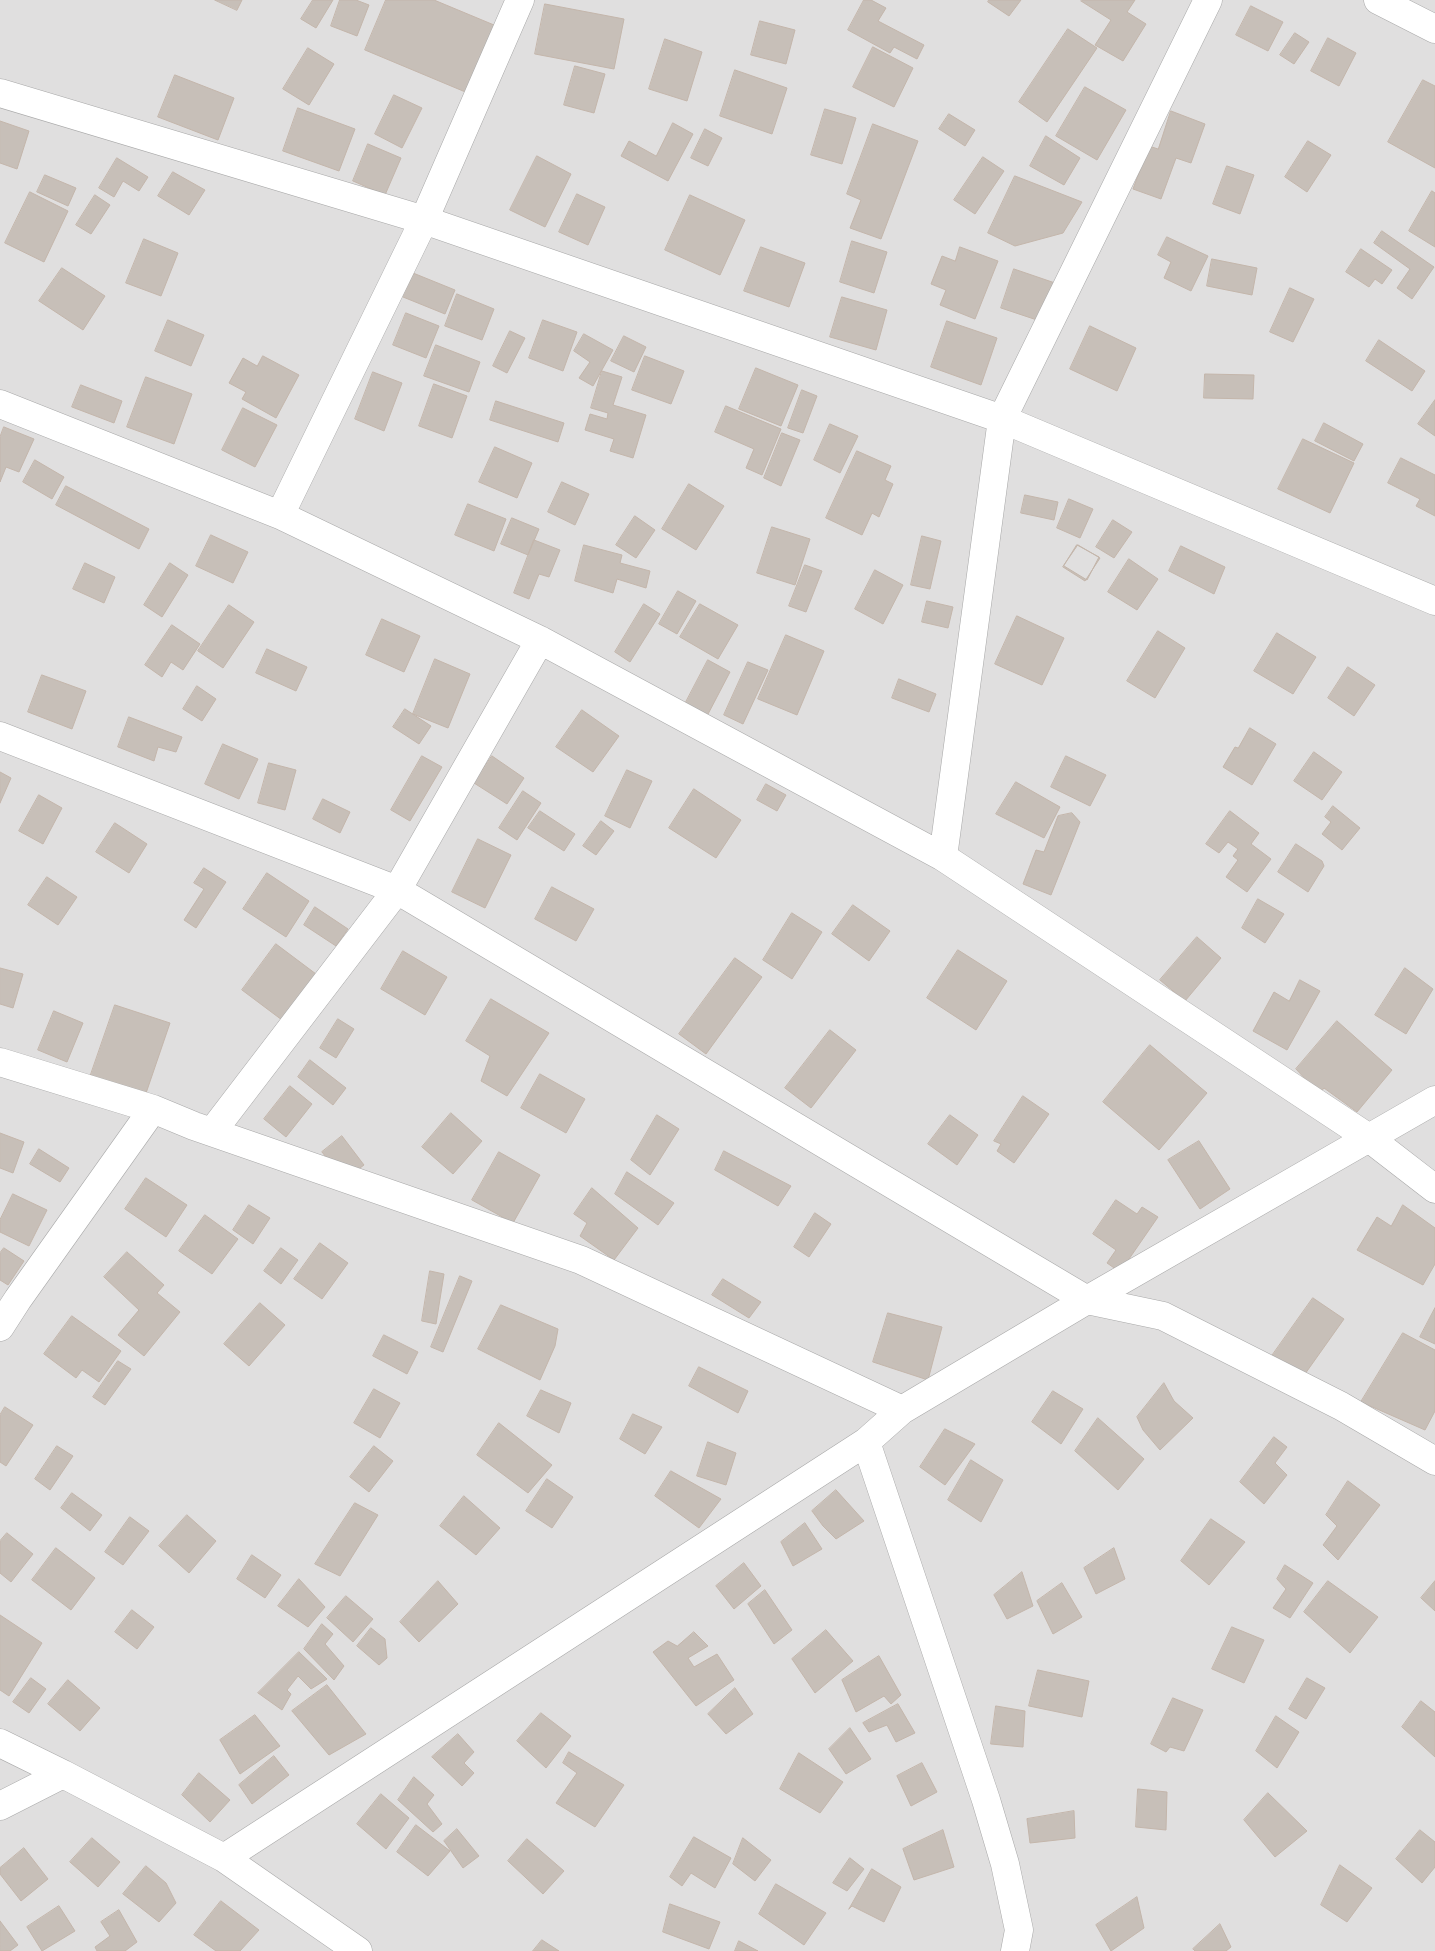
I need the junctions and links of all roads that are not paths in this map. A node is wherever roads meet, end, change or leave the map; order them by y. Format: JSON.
{"nodes":[{"id":1,"x":520,"y":0,"type":"edge"},
{"id":2,"x":1208,"y":0,"type":"edge"},
{"id":3,"x":1378,"y":0,"type":"edge"},
{"id":4,"x":1435,"y":29,"type":"edge"},
{"id":5,"x":0,"y":93,"type":"edge"},
{"id":6,"x":424,"y":220,"type":"junction"},
{"id":7,"x":0,"y":404,"type":"edge"},
{"id":8,"x":1002,"y":419,"type":"junction"},
{"id":9,"x":280,"y":515,"type":"junction"},
{"id":10,"x":1435,"y":601,"type":"edge"},
{"id":11,"x":540,"y":640,"type":"junction"},
{"id":12,"x":0,"y":736,"type":"edge"},
{"id":13,"x":942,"y":857,"type":"junction"},
{"id":14,"x":398,"y":890,"type":"junction"},
{"id":15,"x":0,"y":1062,"type":"edge"},
{"id":16,"x":1435,"y":1100,"type":"edge"},
{"id":17,"x":153,"y":1109,"type":"junction"},
{"id":18,"x":212,"y":1132,"type":"junction"},
{"id":19,"x":1369,"y":1138,"type":"junction"},
{"id":20,"x":1435,"y":1189,"type":"edge"},
{"id":21,"x":1087,"y":1300,"type":"junction"},
{"id":22,"x":0,"y":1327,"type":"edge"},
{"id":23,"x":902,"y":1410,"type":"junction"},
{"id":24,"x":866,"y":1442,"type":"junction"},
{"id":25,"x":1435,"y":1461,"type":"edge"},
{"id":26,"x":0,"y":1743,"type":"edge"},
{"id":27,"x":63,"y":1774,"type":"junction"},
{"id":28,"x":0,"y":1806,"type":"edge"},
{"id":29,"x":224,"y":1858,"type":"junction"},
{"id":30,"x":358,"y":1951,"type":"edge"},
{"id":31,"x":1015,"y":1951,"type":"edge"}],
"edges":[{"from":1,"to":6,"type":"street"},
{"from":2,"to":8,"type":"street"},
{"from":3,"to":4,"type":"street"},
{"from":5,"to":6,"type":"street"},
{"from":6,"to":8,"type":"street"},
{"from":6,"to":9,"type":"street"},
{"from":7,"to":9,"type":"street"},
{"from":8,"to":10,"type":"street"},
{"from":8,"to":13,"type":"street"},
{"from":9,"to":11,"type":"street"},
{"from":11,"to":13,"type":"street"},
{"from":11,"to":14,"type":"street"},
{"from":12,"to":14,"type":"street"},
{"from":13,"to":19,"type":"street"},
{"from":14,"to":18,"type":"street"},
{"from":14,"to":21,"type":"street"},
{"from":15,"to":17,"type":"street"},
{"from":16,"to":19,"type":"street"},
{"from":17,"to":18,"type":"street"},
{"from":17,"to":22,"type":"street"},
{"from":18,"to":23,"type":"street"},
{"from":19,"to":20,"type":"street"},
{"from":19,"to":21,"type":"street"},
{"from":21,"to":23,"type":"street"},
{"from":21,"to":25,"type":"street"},
{"from":23,"to":24,"type":"street"},
{"from":24,"to":29,"type":"street"},
{"from":24,"to":31,"type":"street"},
{"from":26,"to":27,"type":"street"},
{"from":27,"to":28,"type":"street"},
{"from":27,"to":29,"type":"street"},
{"from":29,"to":30,"type":"street"}]}
